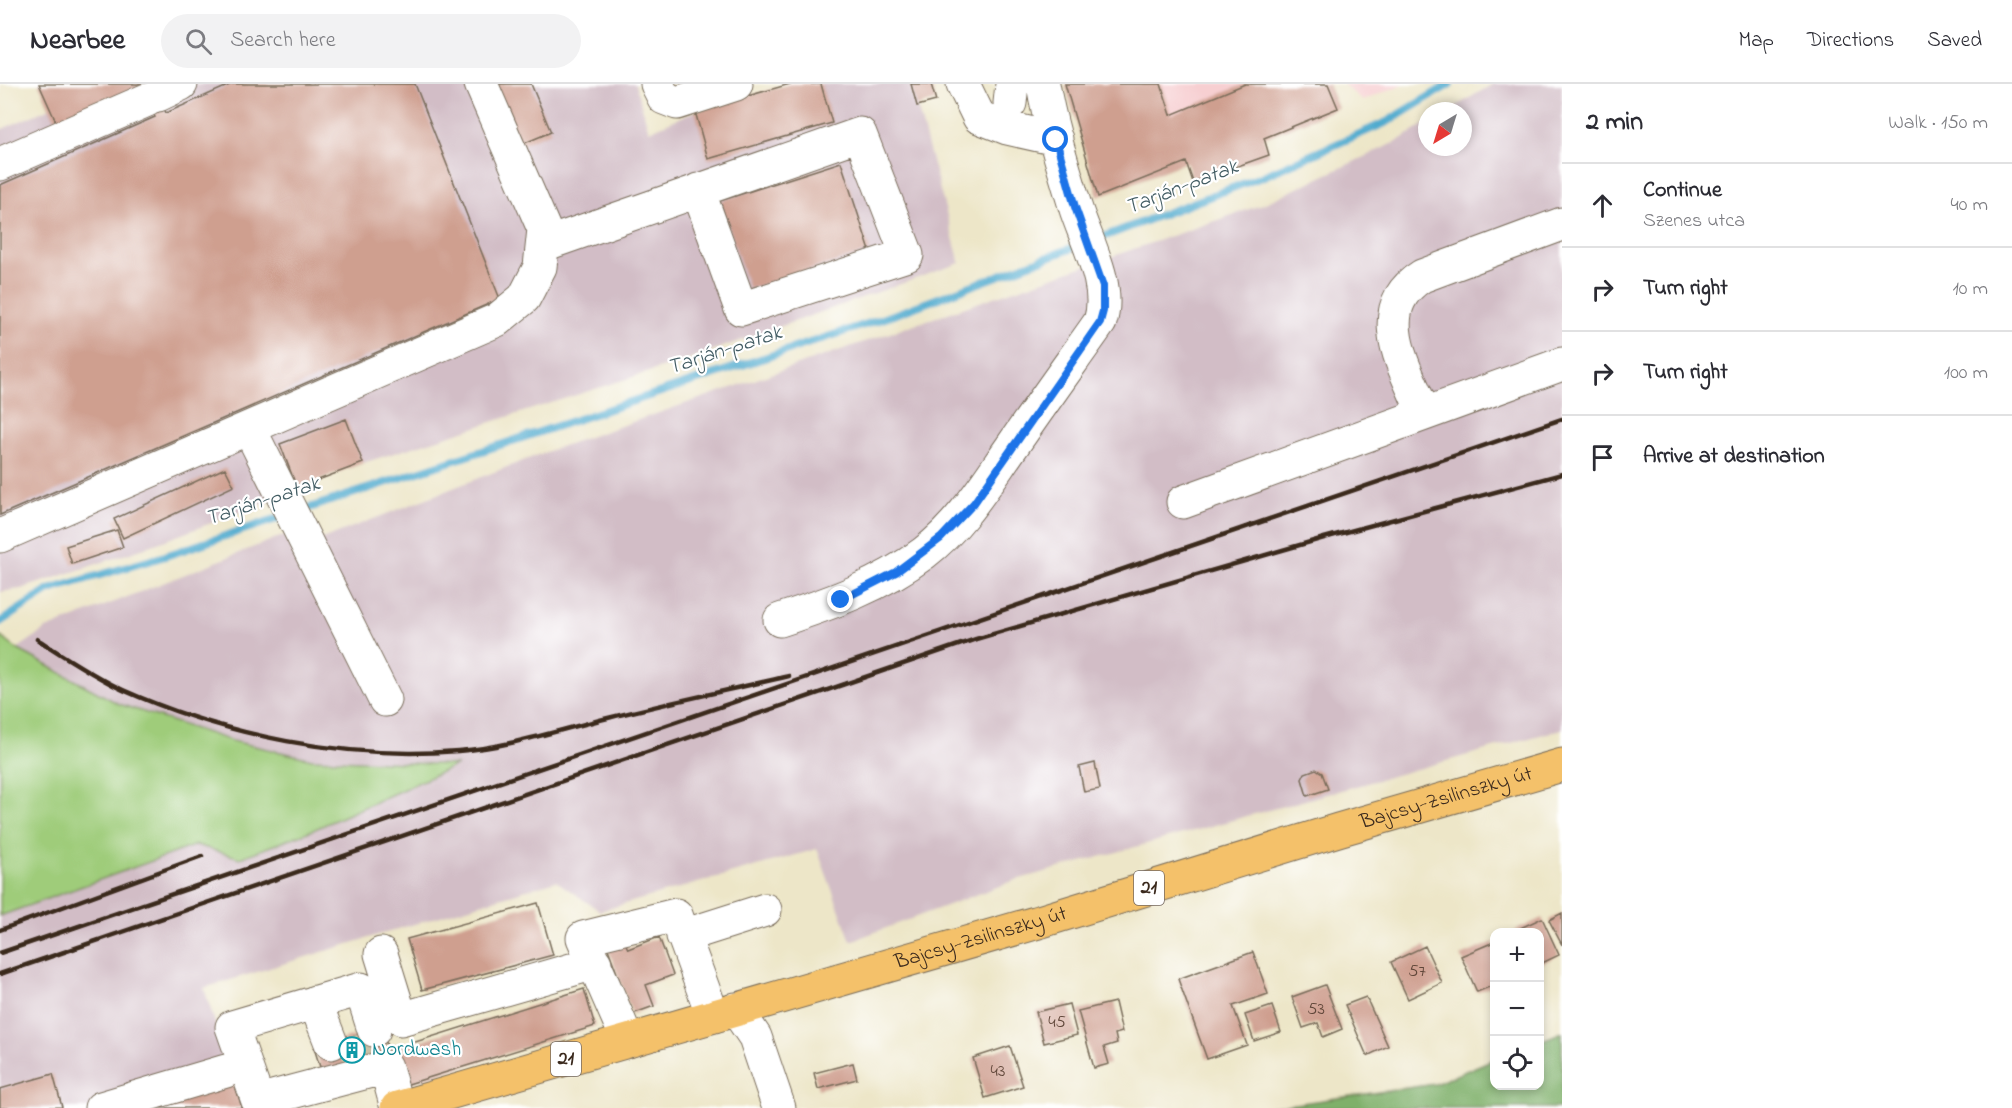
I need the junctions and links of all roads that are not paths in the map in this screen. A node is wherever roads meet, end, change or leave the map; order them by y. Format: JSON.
{"nodes":[{"id":1,"x":481,"y":84,"type":"edge"},
{"id":2,"x":657,"y":84,"type":"edge"},
{"id":3,"x":736,"y":84,"type":"edge"},
{"id":4,"x":963,"y":84,"type":"edge"},
{"id":5,"x":1043,"y":84,"type":"edge"},
{"id":6,"x":162,"y":93,"type":"edge"},
{"id":7,"x":1056,"y":140,"type":"junction"},
{"id":8,"x":0,"y":164,"type":"edge"},
{"id":9,"x":698,"y":190,"type":"junction"},
{"id":10,"x":1562,"y":224,"type":"edge"},
{"id":11,"x":543,"y":245,"type":"junction"},
{"id":12,"x":1562,"y":364,"type":"edge"},
{"id":13,"x":1424,"y":414,"type":"junction"},
{"id":14,"x":249,"y":428,"type":"junction"},
{"id":15,"x":1184,"y":502,"type":"dead end"},
{"id":16,"x":0,"y":536,"type":"edge"},
{"id":17,"x":780,"y":620,"type":"dead end"},
{"id":18,"x":385,"y":700,"type":"dead end"},
{"id":19,"x":1562,"y":765,"type":"edge"},
{"id":20,"x":765,"y":910,"type":"dead end"},
{"id":21,"x":683,"y":936,"type":"junction"},
{"id":22,"x":381,"y":954,"type":"dead end"},
{"id":23,"x":595,"y":963,"type":"junction"},
{"id":24,"x":326,"y":999,"type":"junction"},
{"id":25,"x":725,"y":1013,"type":"junction"},
{"id":26,"x":628,"y":1041,"type":"junction"},
{"id":27,"x":360,"y":1057,"type":"junction"},
{"id":28,"x":226,"y":1071,"type":"dead end"},
{"id":29,"x":259,"y":1104,"type":"edge"},
{"id":30,"x":100,"y":1108,"type":"edge"},
{"id":31,"x":397,"y":1108,"type":"edge"},
{"id":32,"x":779,"y":1108,"type":"edge"}],
"edges":[{"from":1,"to":11,"type":"street"},
{"from":2,"to":3,"type":"street"},
{"from":4,"to":7,"type":"street"},
{"from":5,"to":7,"type":"street"},
{"from":6,"to":8,"type":"street"},
{"from":7,"to":17,"type":"street"},
{"from":9,"to":9,"type":"street"},
{"from":9,"to":11,"type":"street"},
{"from":10,"to":13,"type":"street"},
{"from":11,"to":14,"type":"street"},
{"from":12,"to":13,"type":"street"},
{"from":13,"to":15,"type":"street"},
{"from":14,"to":16,"type":"street"},
{"from":14,"to":18,"type":"street"},
{"from":19,"to":25,"type":"main road","name":"Bajcsy-Zsilinszky út","number":"21"},
{"from":20,"to":21,"type":"street"},
{"from":21,"to":23,"type":"street"},
{"from":21,"to":25,"type":"street"},
{"from":22,"to":23,"type":"street"},
{"from":23,"to":26,"type":"street"},
{"from":24,"to":27,"type":"street"},
{"from":24,"to":27,"type":"street"},
{"from":24,"to":29,"type":"street"},
{"from":25,"to":26,"type":"main road","name":"Bajcsy-Zsilinszky út","number":"21"},
{"from":25,"to":32,"type":"street"},
{"from":26,"to":31,"type":"main road","name":"Bajcsy-Zsilinszky út","number":"21"},
{"from":27,"to":29,"type":"street"},
{"from":27,"to":31,"type":"street"},
{"from":28,"to":30,"type":"street"}]}
